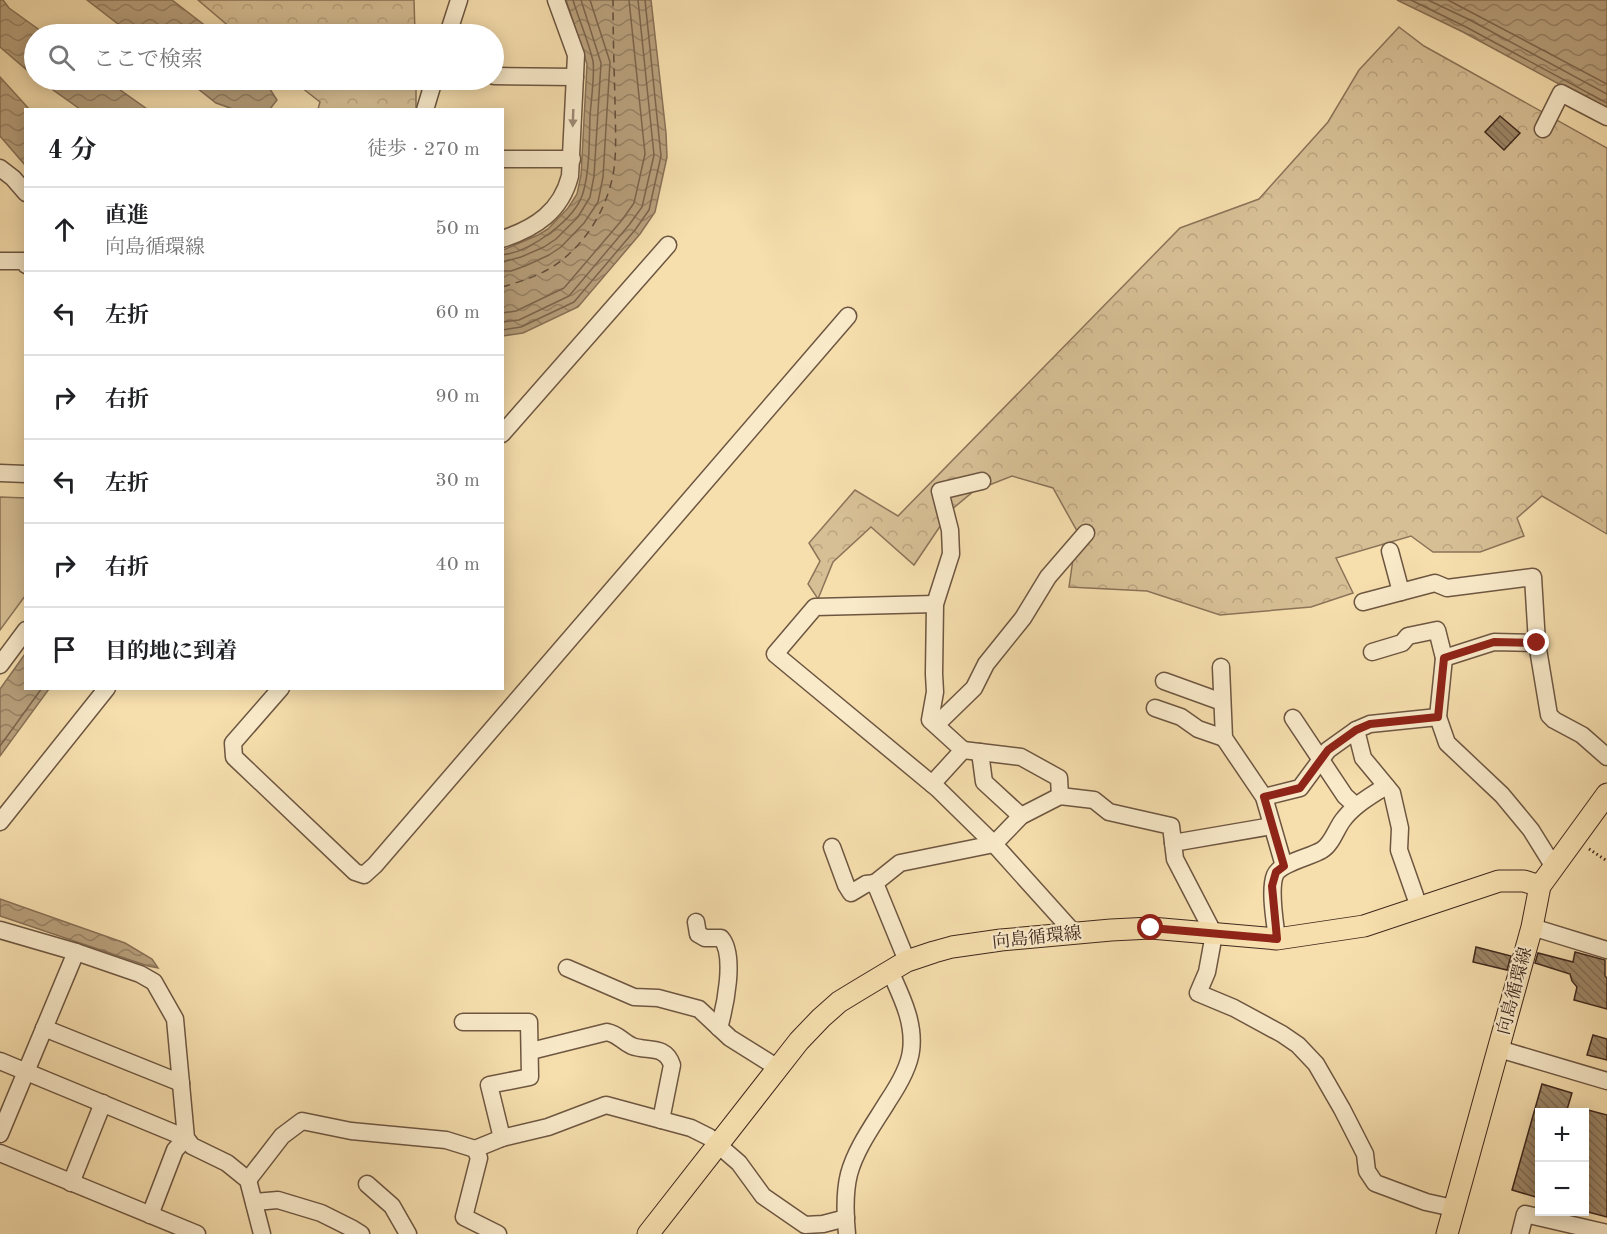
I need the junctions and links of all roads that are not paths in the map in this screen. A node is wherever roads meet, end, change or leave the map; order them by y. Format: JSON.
{"nodes":[{"id":1,"x":459,"y":0,"type":"edge"},
{"id":2,"x":556,"y":0,"type":"edge"},
{"id":3,"x":451,"y":24,"type":"edge"},
{"id":4,"x":504,"y":76,"type":"edge"},
{"id":5,"x":574,"y":78,"type":"junction"},
{"id":6,"x":431,"y":90,"type":"edge"},
{"id":7,"x":426,"y":108,"type":"edge"},
{"id":8,"x":1607,"y":117,"type":"edge"},
{"id":9,"x":1543,"y":129,"type":"dead end"},
{"id":10,"x":504,"y":159,"type":"edge"},
{"id":11,"x":572,"y":159,"type":"junction"},
{"id":12,"x":0,"y":168,"type":"edge"},
{"id":13,"x":24,"y":191,"type":"edge"},
{"id":14,"x":504,"y":238,"type":"edge"},
{"id":15,"x":668,"y":245,"type":"dead end"},
{"id":16,"x":0,"y":261,"type":"edge"},
{"id":17,"x":24,"y":261,"type":"edge"},
{"id":18,"x":848,"y":316,"type":"dead end"},
{"id":19,"x":504,"y":432,"type":"edge"},
{"id":20,"x":0,"y":473,"type":"edge"},
{"id":21,"x":24,"y":474,"type":"edge"},
{"id":22,"x":982,"y":481,"type":"dead end"},
{"id":23,"x":1086,"y":533,"type":"dead end"},
{"id":24,"x":1390,"y":551,"type":"dead end"},
{"id":25,"x":1401,"y":592,"type":"junction"},
{"id":26,"x":1363,"y":602,"type":"dead end"},
{"id":27,"x":934,"y":604,"type":"junction"},
{"id":28,"x":24,"y":633,"type":"edge"},
{"id":29,"x":1537,"y":643,"type":"junction"},
{"id":30,"x":1372,"y":652,"type":"dead end"},
{"id":31,"x":1444,"y":658,"type":"junction"},
{"id":32,"x":0,"y":665,"type":"edge"},
{"id":33,"x":1221,"y":667,"type":"dead end"},
{"id":34,"x":1164,"y":681,"type":"dead end"},
{"id":35,"x":105,"y":690,"type":"edge"},
{"id":36,"x":279,"y":690,"type":"edge"},
{"id":37,"x":1222,"y":702,"type":"junction"},
{"id":38,"x":1155,"y":708,"type":"dead end"},
{"id":39,"x":1438,"y":717,"type":"junction"},
{"id":40,"x":1293,"y":718,"type":"dead end"},
{"id":41,"x":936,"y":725,"type":"junction"},
{"id":42,"x":1356,"y":730,"type":"junction"},
{"id":43,"x":1224,"y":738,"type":"junction"},
{"id":44,"x":971,"y":751,"type":"junction"},
{"id":45,"x":1607,"y":757,"type":"edge"},
{"id":46,"x":1320,"y":760,"type":"junction"},
{"id":47,"x":932,"y":784,"type":"junction"},
{"id":48,"x":1386,"y":786,"type":"junction"},
{"id":49,"x":1607,"y":794,"type":"edge"},
{"id":50,"x":1059,"y":796,"type":"junction"},
{"id":51,"x":1264,"y":797,"type":"junction"},
{"id":52,"x":1356,"y":806,"type":"junction"},
{"id":53,"x":1021,"y":816,"type":"junction"},
{"id":54,"x":0,"y":822,"type":"edge"},
{"id":55,"x":1272,"y":826,"type":"junction"},
{"id":56,"x":1173,"y":843,"type":"junction"},
{"id":57,"x":994,"y":844,"type":"junction"},
{"id":58,"x":832,"y":847,"type":"dead end"},
{"id":59,"x":1284,"y":866,"type":"junction"},
{"id":60,"x":1554,"y":867,"type":"junction"},
{"id":61,"x":875,"y":884,"type":"junction"},
{"id":62,"x":1540,"y":886,"type":"junction"},
{"id":63,"x":1419,"y":907,"type":"junction"},
{"id":64,"x":696,"y":922,"type":"dead end"},
{"id":65,"x":1532,"y":927,"type":"junction"},
{"id":66,"x":0,"y":930,"type":"edge"},
{"id":67,"x":1075,"y":934,"type":"junction"},
{"id":68,"x":1214,"y":934,"type":"junction"},
{"id":69,"x":1277,"y":939,"type":"junction"},
{"id":70,"x":1607,"y":950,"type":"edge"},
{"id":71,"x":76,"y":952,"type":"junction"},
{"id":72,"x":898,"y":966,"type":"junction"},
{"id":73,"x":567,"y":968,"type":"dead end"},
{"id":74,"x":463,"y":1022,"type":"dead end"},
{"id":75,"x":44,"y":1028,"type":"junction"},
{"id":76,"x":719,"y":1028,"type":"junction"},
{"id":77,"x":1499,"y":1049,"type":"junction"},
{"id":78,"x":531,"y":1051,"type":"junction"},
{"id":79,"x":0,"y":1061,"type":"edge"},
{"id":80,"x":778,"y":1068,"type":"junction"},
{"id":81,"x":27,"y":1071,"type":"junction"},
{"id":82,"x":1607,"y":1081,"type":"edge"},
{"id":83,"x":181,"y":1083,"type":"junction"},
{"id":84,"x":103,"y":1103,"type":"junction"},
{"id":85,"x":661,"y":1120,"type":"junction"},
{"id":86,"x":0,"y":1134,"type":"edge"},
{"id":87,"x":186,"y":1138,"type":"junction"},
{"id":88,"x":502,"y":1138,"type":"junction"},
{"id":89,"x":718,"y":1145,"type":"junction"},
{"id":90,"x":475,"y":1149,"type":"junction"},
{"id":91,"x":0,"y":1154,"type":"edge"},
{"id":92,"x":248,"y":1180,"type":"junction"},
{"id":93,"x":71,"y":1183,"type":"junction"},
{"id":94,"x":367,"y":1184,"type":"dead end"},
{"id":95,"x":254,"y":1202,"type":"junction"},
{"id":96,"x":1453,"y":1208,"type":"junction"},
{"id":97,"x":150,"y":1215,"type":"junction"},
{"id":98,"x":846,"y":1226,"type":"edge"},
{"id":99,"x":1607,"y":1233,"type":"edge"},
{"id":100,"x":197,"y":1234,"type":"edge"},
{"id":101,"x":262,"y":1234,"type":"edge"},
{"id":102,"x":361,"y":1234,"type":"edge"},
{"id":103,"x":408,"y":1234,"type":"edge"},
{"id":104,"x":498,"y":1234,"type":"edge"},
{"id":105,"x":648,"y":1234,"type":"edge"},
{"id":106,"x":1447,"y":1234,"type":"edge"},
{"id":107,"x":1520,"y":1234,"type":"edge"}],
"edges":[{"from":1,"to":3,"type":"street"},
{"from":2,"to":5,"type":"street"},
{"from":4,"to":5,"type":"street"},
{"from":5,"to":11,"type":"street","one_way":true},
{"from":6,"to":7,"type":"street"},
{"from":8,"to":9,"type":"street"},
{"from":10,"to":11,"type":"street"},
{"from":11,"to":14,"type":"street"},
{"from":12,"to":13,"type":"street"},
{"from":15,"to":19,"type":"street"},
{"from":16,"to":17,"type":"street"},
{"from":18,"to":36,"type":"street"},
{"from":20,"to":21,"type":"street"},
{"from":22,"to":27,"type":"street"},
{"from":23,"to":41,"type":"street"},
{"from":24,"to":25,"type":"street"},
{"from":25,"to":26,"type":"street"},
{"from":25,"to":29,"type":"street"},
{"from":27,"to":41,"type":"street"},
{"from":27,"to":47,"type":"street"},
{"from":28,"to":32,"type":"street"},
{"from":29,"to":31,"type":"street"},
{"from":29,"to":45,"type":"street"},
{"from":30,"to":31,"type":"street"},
{"from":31,"to":39,"type":"street"},
{"from":33,"to":37,"type":"street"},
{"from":34,"to":37,"type":"street"},
{"from":35,"to":54,"type":"street"},
{"from":37,"to":43,"type":"street"},
{"from":38,"to":43,"type":"street"},
{"from":39,"to":42,"type":"street"},
{"from":39,"to":60,"type":"street"},
{"from":40,"to":46,"type":"street"},
{"from":41,"to":44,"type":"street"},
{"from":42,"to":46,"type":"street"},
{"from":42,"to":48,"type":"street"},
{"from":43,"to":51,"type":"street"},
{"from":44,"to":47,"type":"street"},
{"from":44,"to":50,"type":"street"},
{"from":44,"to":53,"type":"street"},
{"from":46,"to":51,"type":"street"},
{"from":46,"to":52,"type":"street"},
{"from":47,"to":57,"type":"street"},
{"from":48,"to":52,"type":"street"},
{"from":48,"to":63,"type":"street"},
{"from":49,"to":60,"type":"main road","name":"向島循環線"},
{"from":50,"to":53,"type":"street"},
{"from":50,"to":56,"type":"street"},
{"from":51,"to":55,"type":"street"},
{"from":52,"to":59,"type":"street"},
{"from":53,"to":57,"type":"street"},
{"from":55,"to":56,"type":"street"},
{"from":55,"to":59,"type":"street"},
{"from":56,"to":68,"type":"street"},
{"from":57,"to":61,"type":"street"},
{"from":57,"to":67,"type":"street"},
{"from":58,"to":61,"type":"street"},
{"from":59,"to":69,"type":"street"},
{"from":60,"to":62,"type":"main road","name":"向島循環線"},
{"from":61,"to":72,"type":"street"},
{"from":62,"to":63,"type":"main road","name":"向島循環線"},
{"from":62,"to":65,"type":"main road","name":"向島循環線"},
{"from":63,"to":69,"type":"main road","name":"向島循環線"},
{"from":64,"to":76,"type":"street"},
{"from":65,"to":70,"type":"street"},
{"from":65,"to":77,"type":"main road","name":"向島循環線"},
{"from":66,"to":71,"type":"street"},
{"from":67,"to":68,"type":"main road","name":"向島循環線"},
{"from":67,"to":72,"type":"main road","name":"向島循環線"},
{"from":68,"to":69,"type":"main road","name":"向島循環線"},
{"from":68,"to":96,"type":"street"},
{"from":71,"to":75,"type":"street"},
{"from":71,"to":83,"type":"street"},
{"from":72,"to":80,"type":"main road","name":"向島循環線"},
{"from":72,"to":98,"type":"street"},
{"from":73,"to":76,"type":"street"},
{"from":74,"to":78,"type":"street"},
{"from":75,"to":81,"type":"street"},
{"from":75,"to":83,"type":"street"},
{"from":76,"to":80,"type":"street"},
{"from":77,"to":82,"type":"street"},
{"from":77,"to":96,"type":"main road","name":"向島循環線"},
{"from":78,"to":85,"type":"street"},
{"from":78,"to":88,"type":"street"},
{"from":79,"to":81,"type":"street"},
{"from":80,"to":89,"type":"main road","name":"向島循環線"},
{"from":81,"to":84,"type":"street"},
{"from":81,"to":86,"type":"street"},
{"from":83,"to":87,"type":"street"},
{"from":84,"to":87,"type":"street"},
{"from":84,"to":93,"type":"street"},
{"from":85,"to":88,"type":"street"},
{"from":85,"to":89,"type":"street"},
{"from":87,"to":92,"type":"street"},
{"from":87,"to":97,"type":"street"},
{"from":88,"to":90,"type":"street"},
{"from":89,"to":98,"type":"street"},
{"from":89,"to":105,"type":"main road","name":"向島循環線"},
{"from":90,"to":92,"type":"street"},
{"from":90,"to":104,"type":"street"},
{"from":91,"to":93,"type":"street"},
{"from":92,"to":95,"type":"street"},
{"from":93,"to":97,"type":"street"},
{"from":94,"to":103,"type":"street"},
{"from":95,"to":101,"type":"street"},
{"from":95,"to":102,"type":"street"},
{"from":96,"to":106,"type":"main road","name":"向島循環線"},
{"from":97,"to":100,"type":"street"},
{"from":99,"to":107,"type":"street"}]}
